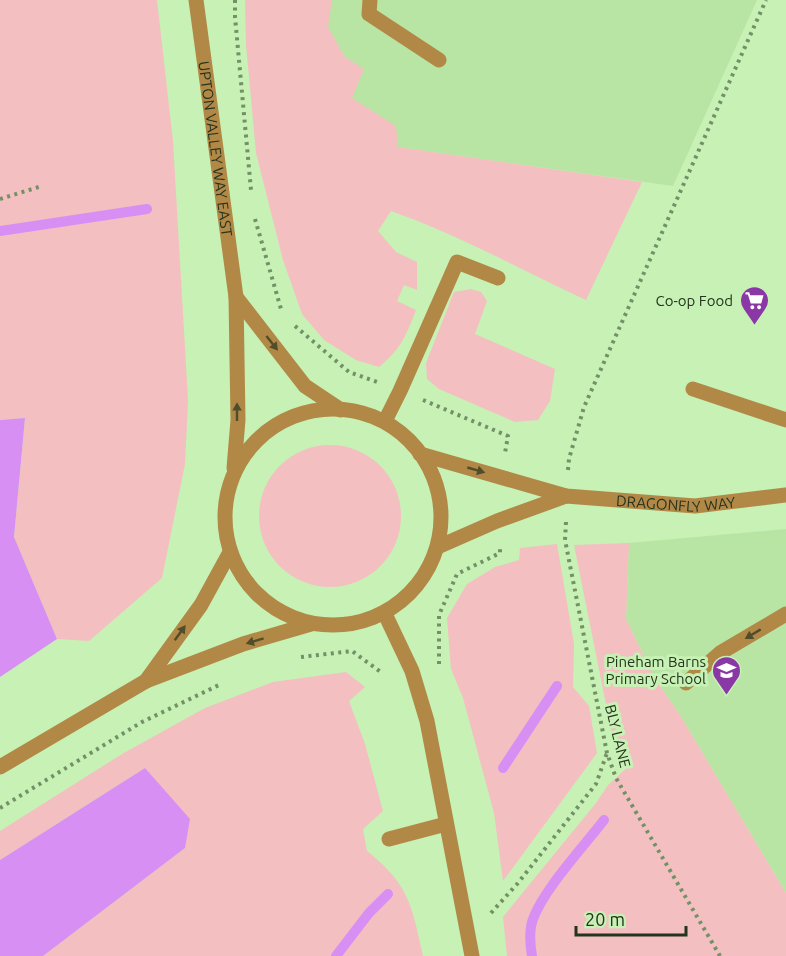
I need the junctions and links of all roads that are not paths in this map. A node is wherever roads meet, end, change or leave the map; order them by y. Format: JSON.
{"nodes":[{"id":1,"x":196,"y":0,"type":"edge"},
{"id":2,"x":370,"y":0,"type":"edge"},
{"id":3,"x":439,"y":60,"type":"dead end"},
{"id":4,"x":498,"y":278,"type":"dead end"},
{"id":5,"x":236,"y":297,"type":"junction"},
{"id":6,"x":693,"y":389,"type":"dead end"},
{"id":7,"x":341,"y":410,"type":"junction"},
{"id":8,"x":786,"y":420,"type":"edge"},
{"id":9,"x":384,"y":421,"type":"junction"},
{"id":10,"x":420,"y":454,"type":"junction"},
{"id":11,"x":233,"y":470,"type":"junction"},
{"id":12,"x":786,"y":495,"type":"edge"},
{"id":13,"x":566,"y":496,"type":"junction"},
{"id":14,"x":440,"y":546,"type":"junction"},
{"id":15,"x":230,"y":552,"type":"junction"},
{"id":16,"x":385,"y":614,"type":"junction"},
{"id":17,"x":786,"y":614,"type":"edge"},
{"id":18,"x":311,"y":624,"type":"junction"},
{"id":19,"x":146,"y":681,"type":"junction"},
{"id":20,"x":686,"y":683,"type":"dead end"},
{"id":21,"x":0,"y":767,"type":"edge"},
{"id":22,"x":446,"y":824,"type":"junction"},
{"id":23,"x":389,"y":839,"type":"dead end"},
{"id":24,"x":472,"y":956,"type":"edge"}],
"edges":[{"from":1,"to":5,"type":"street","name":"UPTON VALLEY WAY EAST"},
{"from":2,"to":3,"type":"street"},
{"from":4,"to":9,"type":"street"},
{"from":5,"to":7,"type":"street","one_way":true},
{"from":11,"to":5,"type":"street","name":"UPTON VALLEY WAY EAST","one_way":true},
{"from":6,"to":8,"type":"street"},
{"from":7,"to":9,"type":"street"},
{"from":7,"to":11,"type":"street"},
{"from":9,"to":10,"type":"street"},
{"from":10,"to":13,"type":"street","name":"DRAGONFLY WAY","one_way":true},
{"from":10,"to":14,"type":"street"},
{"from":11,"to":15,"type":"street","name":"UPTON VALLEY WAY EAST"},
{"from":12,"to":13,"type":"street","name":"DRAGONFLY WAY"},
{"from":13,"to":14,"type":"street","name":"DRAGONFLY WAY"},
{"from":14,"to":16,"type":"street"},
{"from":15,"to":18,"type":"street","name":"UPTON VALLEY WAY EAST"},
{"from":19,"to":15,"type":"street","one_way":true},
{"from":16,"to":18,"type":"street"},
{"from":16,"to":22,"type":"street"},
{"from":17,"to":20,"type":"street","one_way":true},
{"from":18,"to":19,"type":"street","one_way":true},
{"from":19,"to":21,"type":"street"},
{"from":22,"to":23,"type":"street"},
{"from":22,"to":24,"type":"street"}]}
